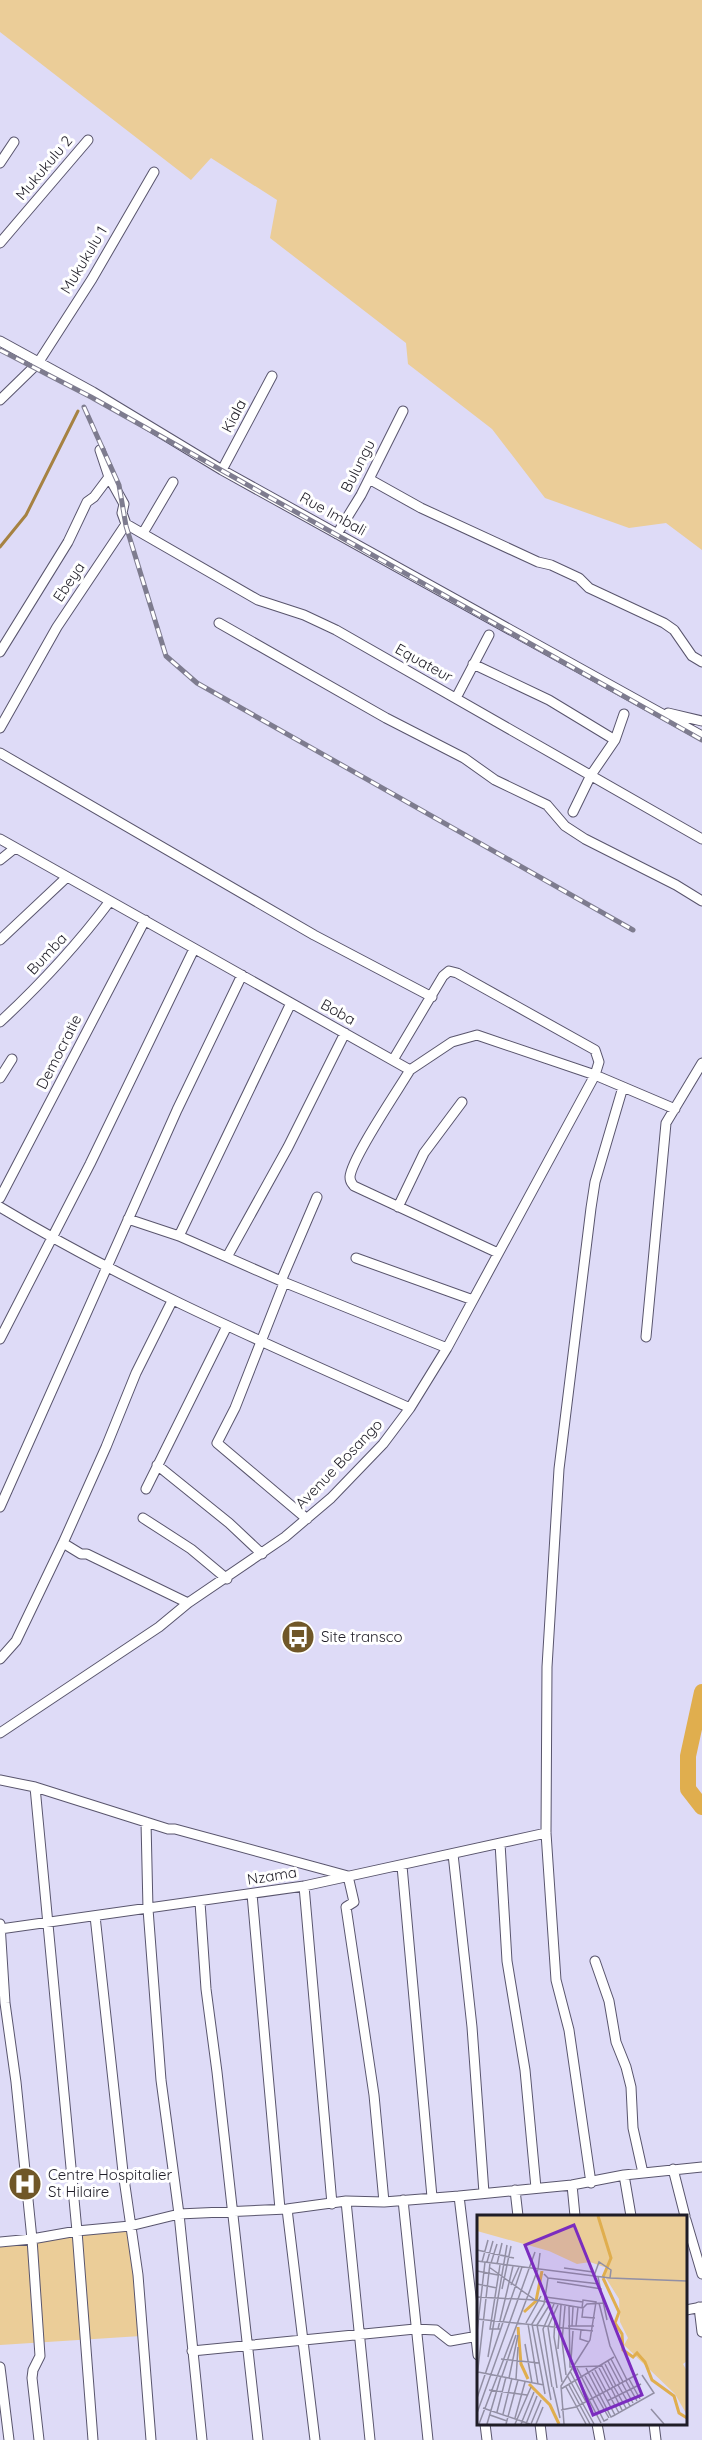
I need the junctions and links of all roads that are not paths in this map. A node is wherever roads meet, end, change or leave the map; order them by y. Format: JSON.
{"nodes":[{"id":1,"x":88,"y":140,"type":"dead end"},
{"id":2,"x":14,"y":142,"type":"dead end"},
{"id":3,"x":0,"y":163,"type":"edge"},
{"id":4,"x":154,"y":172,"type":"dead end"},
{"id":5,"x":0,"y":243,"type":"edge"},
{"id":6,"x":0,"y":341,"type":"edge"},
{"id":7,"x":38,"y":363,"type":"junction"},
{"id":8,"x":272,"y":376,"type":"dead end"},
{"id":9,"x":0,"y":400,"type":"edge"},
{"id":10,"x":403,"y":411,"type":"dead end"},
{"id":11,"x":100,"y":450,"type":"dead end"},
{"id":12,"x":222,"y":470,"type":"junction"},
{"id":13,"x":109,"y":477,"type":"junction"},
{"id":14,"x":369,"y":479,"type":"junction"},
{"id":15,"x":173,"y":482,"type":"dead end"},
{"id":16,"x":126,"y":524,"type":"junction"},
{"id":17,"x":143,"y":533,"type":"junction"},
{"id":18,"x":337,"y":534,"type":"junction"},
{"id":19,"x":219,"y":623,"type":"dead end"},
{"id":20,"x":489,"y":635,"type":"dead end"},
{"id":21,"x":0,"y":652,"type":"edge"},
{"id":22,"x":702,"y":662,"type":"edge"},
{"id":23,"x":473,"y":664,"type":"junction"},
{"id":24,"x":456,"y":698,"type":"junction"},
{"id":25,"x":654,"y":709,"type":"junction"},
{"id":26,"x":624,"y":714,"type":"dead end"},
{"id":27,"x":702,"y":721,"type":"edge"},
{"id":28,"x":0,"y":728,"type":"edge"},
{"id":29,"x":702,"y":736,"type":"edge"},
{"id":30,"x":615,"y":740,"type":"junction"},
{"id":31,"x":0,"y":753,"type":"edge"},
{"id":32,"x":591,"y":775,"type":"junction"},
{"id":33,"x":573,"y":812,"type":"dead end"},
{"id":34,"x":702,"y":838,"type":"edge"},
{"id":35,"x":0,"y":839,"type":"edge"},
{"id":36,"x":15,"y":848,"type":"junction"},
{"id":37,"x":0,"y":860,"type":"edge"},
{"id":38,"x":68,"y":877,"type":"junction"},
{"id":39,"x":110,"y":902,"type":"junction"},
{"id":40,"x":702,"y":902,"type":"edge"},
{"id":41,"x":145,"y":920,"type":"junction"},
{"id":42,"x":0,"y":940,"type":"edge"},
{"id":43,"x":194,"y":949,"type":"junction"},
{"id":44,"x":242,"y":975,"type":"junction"},
{"id":45,"x":432,"y":997,"type":"junction"},
{"id":46,"x":291,"y":1003,"type":"junction"},
{"id":47,"x":0,"y":1022,"type":"edge"},
{"id":48,"x":345,"y":1033,"type":"junction"},
{"id":49,"x":12,"y":1059,"type":"dead end"},
{"id":50,"x":393,"y":1060,"type":"junction"},
{"id":51,"x":702,"y":1063,"type":"edge"},
{"id":52,"x":410,"y":1071,"type":"junction"},
{"id":53,"x":595,"y":1075,"type":"junction"},
{"id":54,"x":0,"y":1078,"type":"edge"},
{"id":55,"x":623,"y":1087,"type":"junction"},
{"id":56,"x":462,"y":1102,"type":"dead end"},
{"id":57,"x":675,"y":1109,"type":"junction"},
{"id":58,"x":317,"y":1197,"type":"dead end"},
{"id":59,"x":0,"y":1198,"type":"edge"},
{"id":60,"x":0,"y":1207,"type":"edge"},
{"id":61,"x":398,"y":1207,"type":"junction"},
{"id":62,"x":128,"y":1219,"type":"junction"},
{"id":63,"x":178,"y":1236,"type":"junction"},
{"id":64,"x":51,"y":1237,"type":"junction"},
{"id":65,"x":498,"y":1253,"type":"junction"},
{"id":66,"x":227,"y":1257,"type":"junction"},
{"id":67,"x":356,"y":1258,"type":"dead end"},
{"id":68,"x":106,"y":1267,"type":"junction"},
{"id":69,"x":282,"y":1282,"type":"junction"},
{"id":70,"x":473,"y":1300,"type":"junction"},
{"id":71,"x":172,"y":1301,"type":"junction"},
{"id":72,"x":226,"y":1326,"type":"junction"},
{"id":73,"x":646,"y":1337,"type":"dead end"},
{"id":74,"x":0,"y":1339,"type":"edge"},
{"id":75,"x":261,"y":1342,"type":"junction"},
{"id":76,"x":447,"y":1348,"type":"junction"},
{"id":77,"x":410,"y":1408,"type":"junction"},
{"id":78,"x":157,"y":1465,"type":"junction"},
{"id":79,"x":146,"y":1489,"type":"dead end"},
{"id":80,"x":0,"y":1507,"type":"edge"},
{"id":81,"x":143,"y":1518,"type":"dead end"},
{"id":82,"x":307,"y":1519,"type":"junction"},
{"id":83,"x":63,"y":1543,"type":"junction"},
{"id":84,"x":262,"y":1554,"type":"junction"},
{"id":85,"x":227,"y":1579,"type":"junction"},
{"id":86,"x":188,"y":1603,"type":"junction"},
{"id":87,"x":0,"y":1659,"type":"edge"},
{"id":88,"x":0,"y":1733,"type":"edge"},
{"id":89,"x":0,"y":1780,"type":"edge"},
{"id":90,"x":35,"y":1787,"type":"junction"},
{"id":91,"x":146,"y":1822,"type":"junction"},
{"id":92,"x":546,"y":1833,"type":"junction"},
{"id":93,"x":500,"y":1843,"type":"junction"},
{"id":94,"x":453,"y":1854,"type":"junction"},
{"id":95,"x":402,"y":1866,"type":"junction"},
{"id":96,"x":348,"y":1876,"type":"junction"},
{"id":97,"x":304,"y":1886,"type":"junction"},
{"id":98,"x":252,"y":1894,"type":"junction"},
{"id":99,"x":200,"y":1902,"type":"junction"},
{"id":100,"x":148,"y":1909,"type":"junction"},
{"id":101,"x":95,"y":1916,"type":"junction"},
{"id":102,"x":0,"y":1924,"type":"edge"},
{"id":103,"x":48,"y":1924,"type":"junction"},
{"id":104,"x":0,"y":1929,"type":"edge"},
{"id":105,"x":595,"y":1961,"type":"dead end"},
{"id":106,"x":702,"y":2167,"type":"edge"},
{"id":107,"x":673,"y":2169,"type":"junction"},
{"id":108,"x":643,"y":2173,"type":"junction"},
{"id":109,"x":624,"y":2175,"type":"junction"},
{"id":110,"x":591,"y":2183,"type":"junction"},
{"id":111,"x":572,"y":2185,"type":"junction"},
{"id":112,"x":536,"y":2188,"type":"junction"},
{"id":113,"x":514,"y":2190,"type":"junction"},
{"id":114,"x":484,"y":2193,"type":"junction"},
{"id":115,"x":459,"y":2196,"type":"junction"},
{"id":116,"x":432,"y":2197,"type":"junction"},
{"id":117,"x":346,"y":2200,"type":"junction"},
{"id":118,"x":403,"y":2200,"type":"junction"},
{"id":119,"x":384,"y":2202,"type":"junction"},
{"id":120,"x":332,"y":2204,"type":"junction"},
{"id":121,"x":284,"y":2209,"type":"junction"},
{"id":122,"x":232,"y":2212,"type":"junction"},
{"id":123,"x":179,"y":2214,"type":"junction"},
{"id":124,"x":518,"y":2215,"type":"edge"},
{"id":125,"x":576,"y":2215,"type":"edge"},
{"id":126,"x":631,"y":2215,"type":"edge"},
{"id":127,"x":684,"y":2215,"type":"edge"},
{"id":128,"x":687,"y":2225,"type":"edge"},
{"id":129,"x":130,"y":2226,"type":"junction"},
{"id":130,"x":77,"y":2231,"type":"junction"},
{"id":131,"x":32,"y":2240,"type":"junction"},
{"id":132,"x":0,"y":2242,"type":"edge"},
{"id":133,"x":702,"y":2274,"type":"edge"},
{"id":134,"x":701,"y":2307,"type":"edge"},
{"id":135,"x":415,"y":2329,"type":"junction"},
{"id":136,"x":477,"y":2329,"type":"edge"},
{"id":137,"x":702,"y":2332,"type":"edge"},
{"id":138,"x":358,"y":2334,"type":"junction"},
{"id":139,"x":477,"y":2336,"type":"edge"},
{"id":140,"x":305,"y":2341,"type":"junction"},
{"id":141,"x":248,"y":2346,"type":"junction"},
{"id":142,"x":192,"y":2351,"type":"junction"},
{"id":143,"x":0,"y":2367,"type":"edge"},
{"id":144,"x":485,"y":2425,"type":"edge"},
{"id":145,"x":540,"y":2425,"type":"edge"},
{"id":146,"x":597,"y":2425,"type":"edge"},
{"id":147,"x":654,"y":2425,"type":"edge"},
{"id":148,"x":9,"y":2440,"type":"edge"},
{"id":149,"x":39,"y":2440,"type":"edge"},
{"id":150,"x":93,"y":2440,"type":"edge"},
{"id":151,"x":151,"y":2440,"type":"edge"},
{"id":152,"x":202,"y":2440,"type":"edge"},
{"id":153,"x":258,"y":2440,"type":"edge"},
{"id":154,"x":315,"y":2440,"type":"edge"},
{"id":155,"x":370,"y":2440,"type":"edge"},
{"id":156,"x":428,"y":2440,"type":"edge"},
{"id":157,"x":487,"y":2440,"type":"edge"},
{"id":158,"x":542,"y":2440,"type":"edge"},
{"id":159,"x":600,"y":2440,"type":"edge"},
{"id":160,"x":656,"y":2440,"type":"edge"}],
"edges":[{"from":1,"to":5,"type":"street","name":"Mukukulu 2"},
{"from":2,"to":3,"type":"street"},
{"from":4,"to":7,"type":"street","name":"Mukukulu 1"},
{"from":6,"to":7,"type":"street","name":"Rue Imbali"},
{"from":7,"to":9,"type":"street","name":"Mukukulu 1"},
{"from":7,"to":12,"type":"street","name":"Rue Imbali"},
{"from":8,"to":12,"type":"street","name":"Kiala"},
{"from":10,"to":14,"type":"street","name":"Bulungu"},
{"from":11,"to":13,"type":"street"},
{"from":12,"to":18,"type":"street","name":"Rue Imbali"},
{"from":13,"to":16,"type":"street"},
{"from":13,"to":21,"type":"street"},
{"from":14,"to":18,"type":"street","name":"Bulungu"},
{"from":14,"to":22,"type":"street"},
{"from":15,"to":17,"type":"street"},
{"from":16,"to":17,"type":"street","name":"Equateur"},
{"from":16,"to":28,"type":"street","name":"Ebeya"},
{"from":17,"to":24,"type":"street","name":"Equateur"},
{"from":18,"to":25,"type":"street","name":"Rue Imbali"},
{"from":19,"to":40,"type":"street"},
{"from":20,"to":23,"type":"street"},
{"from":23,"to":24,"type":"street"},
{"from":23,"to":30,"type":"street"},
{"from":24,"to":32,"type":"street","name":"Equateur"},
{"from":25,"to":27,"type":"street"},
{"from":25,"to":29,"type":"street"},
{"from":26,"to":30,"type":"street"},
{"from":30,"to":32,"type":"street"},
{"from":31,"to":45,"type":"street"},
{"from":32,"to":33,"type":"street"},
{"from":32,"to":34,"type":"street","name":"Equateur"},
{"from":35,"to":36,"type":"street","name":"Boba"},
{"from":36,"to":37,"type":"street"},
{"from":36,"to":38,"type":"street","name":"Boba"},
{"from":38,"to":39,"type":"street","name":"Boba"},
{"from":38,"to":42,"type":"street"},
{"from":39,"to":41,"type":"street","name":"Boba"},
{"from":39,"to":47,"type":"street","name":"Bumba"},
{"from":41,"to":43,"type":"street","name":"Boba"},
{"from":41,"to":59,"type":"street","name":"Democratie"},
{"from":43,"to":44,"type":"street","name":"Boba"},
{"from":43,"to":64,"type":"street"},
{"from":44,"to":46,"type":"street","name":"Boba"},
{"from":44,"to":62,"type":"street"},
{"from":45,"to":50,"type":"street"},
{"from":45,"to":53,"type":"street"},
{"from":46,"to":48,"type":"street","name":"Boba"},
{"from":46,"to":63,"type":"street"},
{"from":48,"to":50,"type":"street","name":"Boba"},
{"from":48,"to":66,"type":"street"},
{"from":49,"to":54,"type":"street"},
{"from":50,"to":52,"type":"street","name":"Boba"},
{"from":51,"to":57,"type":"street"},
{"from":52,"to":53,"type":"street"},
{"from":52,"to":61,"type":"street"},
{"from":53,"to":55,"type":"street"},
{"from":53,"to":65,"type":"street","name":"Avenue Bosango"},
{"from":55,"to":57,"type":"street"},
{"from":55,"to":92,"type":"street"},
{"from":56,"to":61,"type":"street"},
{"from":57,"to":73,"type":"street"},
{"from":58,"to":69,"type":"street"},
{"from":60,"to":64,"type":"street"},
{"from":61,"to":65,"type":"street"},
{"from":62,"to":63,"type":"street"},
{"from":62,"to":68,"type":"street"},
{"from":63,"to":66,"type":"street"},
{"from":64,"to":68,"type":"street"},
{"from":64,"to":74,"type":"street"},
{"from":65,"to":70,"type":"street","name":"Avenue Bosango"},
{"from":66,"to":69,"type":"street"},
{"from":67,"to":70,"type":"street"},
{"from":68,"to":71,"type":"street"},
{"from":68,"to":80,"type":"street"},
{"from":69,"to":75,"type":"street"},
{"from":69,"to":76,"type":"street"},
{"from":70,"to":76,"type":"street","name":"Avenue Bosango"},
{"from":71,"to":72,"type":"street"},
{"from":71,"to":83,"type":"street"},
{"from":72,"to":75,"type":"street"},
{"from":72,"to":78,"type":"street"},
{"from":75,"to":77,"type":"street"},
{"from":75,"to":82,"type":"street"},
{"from":76,"to":77,"type":"street","name":"Avenue Bosango"},
{"from":77,"to":82,"type":"street","name":"Avenue Bosango"},
{"from":78,"to":79,"type":"street"},
{"from":78,"to":84,"type":"street"},
{"from":81,"to":85,"type":"street"},
{"from":82,"to":84,"type":"street","name":"Avenue Bosango"},
{"from":83,"to":86,"type":"street"},
{"from":83,"to":87,"type":"street"},
{"from":84,"to":85,"type":"street","name":"Avenue Bosango"},
{"from":85,"to":86,"type":"street","name":"Avenue Bosango"},
{"from":86,"to":88,"type":"street","name":"Avenue Bosango"},
{"from":89,"to":90,"type":"street"},
{"from":90,"to":91,"type":"street"},
{"from":90,"to":103,"type":"street"},
{"from":91,"to":96,"type":"street"},
{"from":91,"to":100,"type":"street"},
{"from":92,"to":93,"type":"street","name":"Nzama"},
{"from":92,"to":110,"type":"street"},
{"from":93,"to":94,"type":"street","name":"Nzama"},
{"from":93,"to":112,"type":"street"},
{"from":94,"to":95,"type":"street","name":"Nzama"},
{"from":94,"to":114,"type":"street"},
{"from":95,"to":96,"type":"street","name":"Nzama"},
{"from":95,"to":116,"type":"street"},
{"from":96,"to":97,"type":"street","name":"Nzama"},
{"from":96,"to":119,"type":"street"},
{"from":97,"to":98,"type":"street","name":"Nzama"},
{"from":97,"to":120,"type":"street"},
{"from":98,"to":99,"type":"street","name":"Nzama"},
{"from":98,"to":121,"type":"street"},
{"from":99,"to":100,"type":"street","name":"Nzama"},
{"from":99,"to":122,"type":"street"},
{"from":100,"to":101,"type":"street","name":"Nzama"},
{"from":100,"to":123,"type":"street"},
{"from":101,"to":103,"type":"street","name":"Nzama"},
{"from":101,"to":129,"type":"street"},
{"from":102,"to":104,"type":"street"},
{"from":103,"to":104,"type":"street","name":"Nzama"},
{"from":103,"to":130,"type":"street"},
{"from":104,"to":131,"type":"street"},
{"from":105,"to":108,"type":"street"},
{"from":106,"to":107,"type":"street"},
{"from":107,"to":108,"type":"street"},
{"from":107,"to":127,"type":"street"},
{"from":108,"to":109,"type":"street"},
{"from":109,"to":110,"type":"street"},
{"from":109,"to":126,"type":"street"},
{"from":110,"to":111,"type":"street"},
{"from":111,"to":112,"type":"street"},
{"from":111,"to":125,"type":"street"},
{"from":112,"to":113,"type":"street"},
{"from":113,"to":114,"type":"street"},
{"from":113,"to":124,"type":"street"},
{"from":114,"to":115,"type":"street"},
{"from":115,"to":116,"type":"street"},
{"from":115,"to":136,"type":"street"},
{"from":116,"to":118,"type":"street"},
{"from":117,"to":119,"type":"street"},
{"from":117,"to":120,"type":"street"},
{"from":117,"to":138,"type":"street"},
{"from":118,"to":119,"type":"street"},
{"from":118,"to":135,"type":"street"},
{"from":120,"to":121,"type":"street"},
{"from":121,"to":122,"type":"street"},
{"from":121,"to":140,"type":"street"},
{"from":122,"to":123,"type":"street"},
{"from":122,"to":141,"type":"street"},
{"from":123,"to":129,"type":"street"},
{"from":123,"to":142,"type":"street"},
{"from":128,"to":133,"type":"street"},
{"from":129,"to":130,"type":"street"},
{"from":129,"to":151,"type":"street"},
{"from":130,"to":131,"type":"street"},
{"from":130,"to":150,"type":"street"},
{"from":131,"to":132,"type":"street"},
{"from":131,"to":149,"type":"street"},
{"from":134,"to":137,"type":"street"},
{"from":135,"to":138,"type":"street"},
{"from":135,"to":139,"type":"street"},
{"from":135,"to":156,"type":"street"},
{"from":138,"to":140,"type":"street"},
{"from":138,"to":155,"type":"street"},
{"from":140,"to":141,"type":"street"},
{"from":140,"to":154,"type":"street"},
{"from":141,"to":142,"type":"street"},
{"from":141,"to":153,"type":"street"},
{"from":142,"to":152,"type":"street"},
{"from":143,"to":148,"type":"street"},
{"from":144,"to":157,"type":"street"},
{"from":145,"to":158,"type":"street"},
{"from":146,"to":159,"type":"street"},
{"from":147,"to":160,"type":"street"}]}
